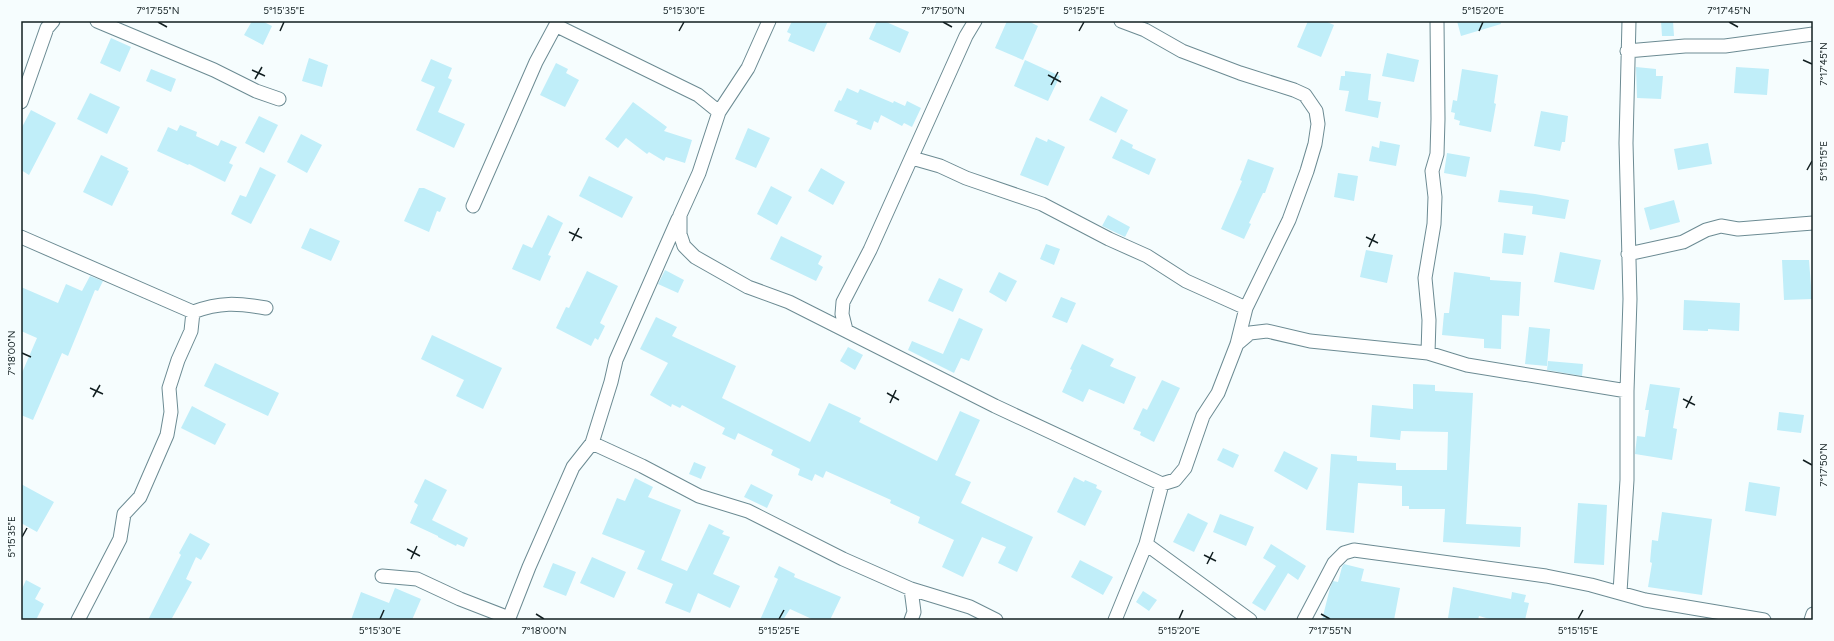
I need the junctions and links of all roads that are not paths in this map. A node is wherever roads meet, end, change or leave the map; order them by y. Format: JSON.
{"nodes":[{"id":1,"x":53,"y":21,"type":"edge"},
{"id":2,"x":97,"y":21,"type":"edge"},
{"id":3,"x":769,"y":21,"type":"edge"},
{"id":4,"x":975,"y":21,"type":"edge"},
{"id":5,"x":1121,"y":21,"type":"edge"},
{"id":6,"x":1437,"y":21,"type":"edge"},
{"id":7,"x":1629,"y":21,"type":"edge"},
{"id":8,"x":557,"y":23,"type":"edge"},
{"id":9,"x":1813,"y":34,"type":"edge"},
{"id":10,"x":1627,"y":51,"type":"junction"},
{"id":11,"x":279,"y":99,"type":"dead end"},
{"id":12,"x":21,"y":102,"type":"edge"},
{"id":13,"x":719,"y":112,"type":"junction"},
{"id":14,"x":912,"y":158,"type":"junction"},
{"id":15,"x":473,"y":206,"type":"dead end"},
{"id":16,"x":680,"y":215,"type":"junction"},
{"id":17,"x":1813,"y":223,"type":"edge"},
{"id":18,"x":21,"y":237,"type":"edge"},
{"id":19,"x":1628,"y":254,"type":"junction"},
{"id":20,"x":266,"y":308,"type":"dead end"},
{"id":21,"x":1246,"y":308,"type":"junction"},
{"id":22,"x":193,"y":312,"type":"junction"},
{"id":23,"x":846,"y":330,"type":"junction"},
{"id":24,"x":1237,"y":344,"type":"junction"},
{"id":25,"x":1428,"y":353,"type":"junction"},
{"id":26,"x":1627,"y":391,"type":"junction"},
{"id":27,"x":592,"y":443,"type":"junction"},
{"id":28,"x":1162,"y":484,"type":"junction"},
{"id":29,"x":1146,"y":544,"type":"junction"},
{"id":30,"x":382,"y":576,"type":"dead end"},
{"id":31,"x":911,"y":589,"type":"junction"},
{"id":32,"x":1620,"y":592,"type":"junction"},
{"id":33,"x":1813,"y":614,"type":"edge"},
{"id":34,"x":511,"y":619,"type":"edge"},
{"id":35,"x":78,"y":620,"type":"edge"},
{"id":36,"x":911,"y":620,"type":"edge"},
{"id":37,"x":996,"y":620,"type":"edge"},
{"id":38,"x":1115,"y":620,"type":"edge"},
{"id":39,"x":1250,"y":620,"type":"edge"},
{"id":40,"x":1304,"y":620,"type":"edge"},
{"id":41,"x":1764,"y":620,"type":"edge"},
{"id":42,"x":1812,"y":620,"type":"edge"}],
"edges":[{"from":1,"to":12,"type":"street"},
{"from":2,"to":11,"type":"street"},
{"from":3,"to":13,"type":"street"},
{"from":4,"to":14,"type":"street"},
{"from":5,"to":21,"type":"street"},
{"from":6,"to":25,"type":"street"},
{"from":7,"to":10,"type":"street"},
{"from":8,"to":13,"type":"street"},
{"from":8,"to":15,"type":"street"},
{"from":9,"to":10,"type":"street"},
{"from":10,"to":19,"type":"street"},
{"from":13,"to":16,"type":"street"},
{"from":14,"to":21,"type":"street"},
{"from":14,"to":23,"type":"street"},
{"from":16,"to":23,"type":"street"},
{"from":16,"to":27,"type":"street"},
{"from":17,"to":19,"type":"street"},
{"from":18,"to":22,"type":"street"},
{"from":19,"to":26,"type":"street"},
{"from":20,"to":22,"type":"street"},
{"from":21,"to":24,"type":"street"},
{"from":22,"to":35,"type":"street"},
{"from":23,"to":28,"type":"street"},
{"from":24,"to":25,"type":"street"},
{"from":24,"to":28,"type":"street"},
{"from":25,"to":26,"type":"street"},
{"from":26,"to":32,"type":"street"},
{"from":27,"to":31,"type":"street"},
{"from":27,"to":34,"type":"street"},
{"from":28,"to":29,"type":"street"},
{"from":29,"to":38,"type":"street"},
{"from":29,"to":39,"type":"street"},
{"from":30,"to":34,"type":"street"},
{"from":31,"to":36,"type":"street"},
{"from":31,"to":37,"type":"street"},
{"from":32,"to":40,"type":"street"},
{"from":32,"to":41,"type":"street"},
{"from":33,"to":42,"type":"street"}]}
